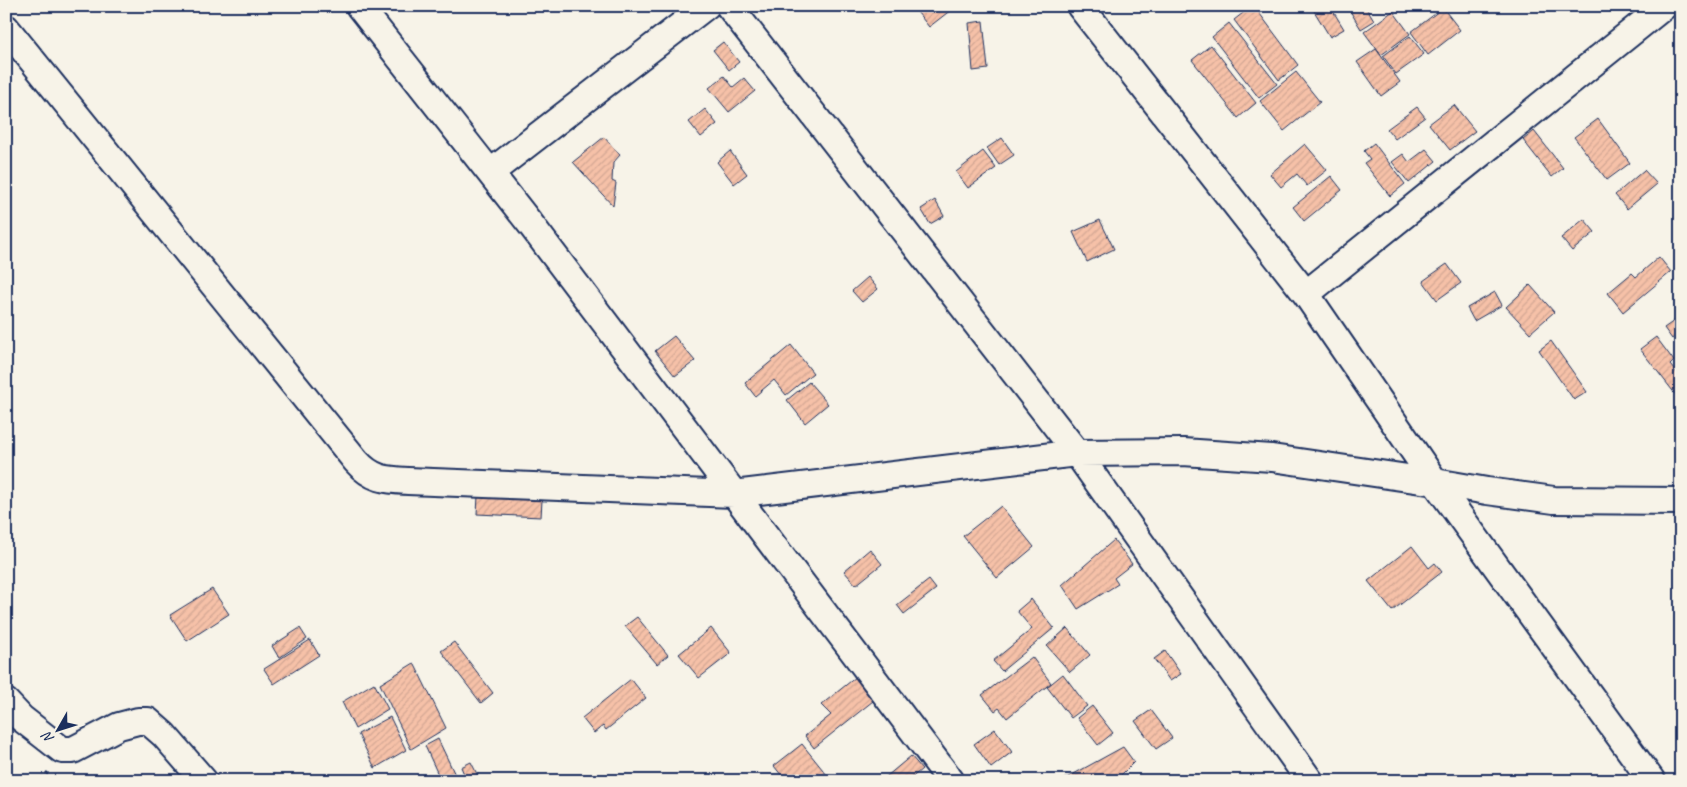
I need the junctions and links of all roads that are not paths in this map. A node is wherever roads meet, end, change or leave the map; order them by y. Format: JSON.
{"nodes":[{"id":1,"x":359,"y":6,"type":"edge"},
{"id":2,"x":706,"y":6,"type":"edge"},
{"id":3,"x":729,"y":6,"type":"edge"},
{"id":4,"x":1080,"y":6,"type":"edge"},
{"id":5,"x":1664,"y":6,"type":"edge"},
{"id":6,"x":6,"y":28,"type":"edge"},
{"id":7,"x":491,"y":172,"type":"junction"},
{"id":8,"x":1306,"y":294,"type":"junction"},
{"id":9,"x":1077,"y":453,"type":"junction"},
{"id":10,"x":1435,"y":482,"type":"junction"},
{"id":11,"x":734,"y":494,"type":"junction"},
{"id":12,"x":1681,"y":501,"type":"edge"},
{"id":13,"x":6,"y":702,"type":"edge"},
{"id":14,"x":204,"y":781,"type":"edge"},
{"id":15,"x":951,"y":781,"type":"edge"},
{"id":16,"x":1310,"y":781,"type":"edge"},
{"id":17,"x":1652,"y":781,"type":"edge"}],
"edges":[{"from":1,"to":7,"type":"street"},
{"from":2,"to":7,"type":"street"},
{"from":3,"to":9,"type":"street"},
{"from":4,"to":8,"type":"street"},
{"from":5,"to":8,"type":"street"},
{"from":6,"to":11,"type":"street"},
{"from":7,"to":11,"type":"street"},
{"from":8,"to":10,"type":"street"},
{"from":9,"to":10,"type":"street"},
{"from":9,"to":11,"type":"street"},
{"from":9,"to":16,"type":"street"},
{"from":10,"to":12,"type":"street"},
{"from":10,"to":17,"type":"street"},
{"from":11,"to":15,"type":"street"},
{"from":13,"to":14,"type":"street"}]}
